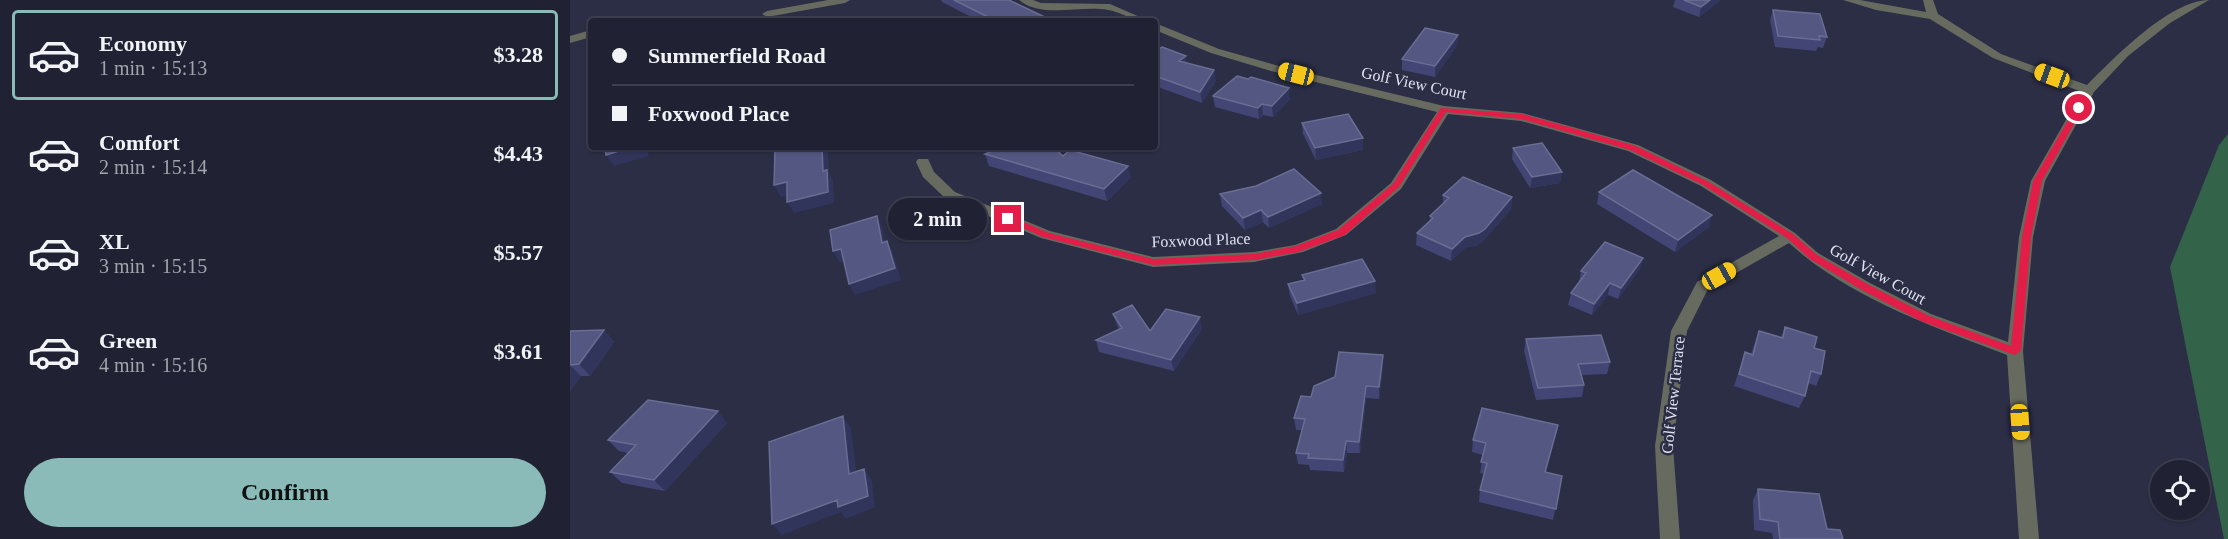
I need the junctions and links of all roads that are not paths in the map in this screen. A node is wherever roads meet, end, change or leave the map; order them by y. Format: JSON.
{"nodes":[{"id":1,"x":845,"y":0,"type":"edge"},
{"id":2,"x":1024,"y":0,"type":"edge"},
{"id":3,"x":1848,"y":0,"type":"edge"},
{"id":4,"x":1928,"y":0,"type":"edge"},
{"id":5,"x":2204,"y":0,"type":"edge"},
{"id":6,"x":767,"y":14,"type":"dead end"},
{"id":7,"x":1933,"y":16,"type":"junction"},
{"id":8,"x":1137,"y":18,"type":"edge"},
{"id":9,"x":1158,"y":27,"type":"edge"},
{"id":10,"x":588,"y":34,"type":"edge"},
{"id":11,"x":570,"y":40,"type":"edge"},
{"id":12,"x":2089,"y":90,"type":"junction"},
{"id":13,"x":1444,"y":110,"type":"junction"},
{"id":14,"x":923,"y":162,"type":"dead end"},
{"id":15,"x":1790,"y":236,"type":"junction"},
{"id":16,"x":2015,"y":351,"type":"junction"},
{"id":17,"x":1670,"y":539,"type":"edge"},
{"id":18,"x":2029,"y":539,"type":"edge"}],
"edges":[{"from":1,"to":6,"type":"street"},
{"from":2,"to":8,"type":"street"},
{"from":3,"to":7,"type":"street"},
{"from":4,"to":7,"type":"street"},
{"from":5,"to":12,"type":"street"},
{"from":7,"to":12,"type":"street"},
{"from":9,"to":13,"type":"street","name":"Golf View Court"},
{"from":10,"to":11,"type":"street"},
{"from":12,"to":16,"type":"street"},
{"from":13,"to":14,"type":"street","name":"Foxwood Place"},
{"from":13,"to":15,"type":"street","name":"Golf View Court"},
{"from":15,"to":16,"type":"street","name":"Golf View Court"},
{"from":15,"to":17,"type":"street","name":"Golf View Terrace"},
{"from":16,"to":18,"type":"street"}]}
